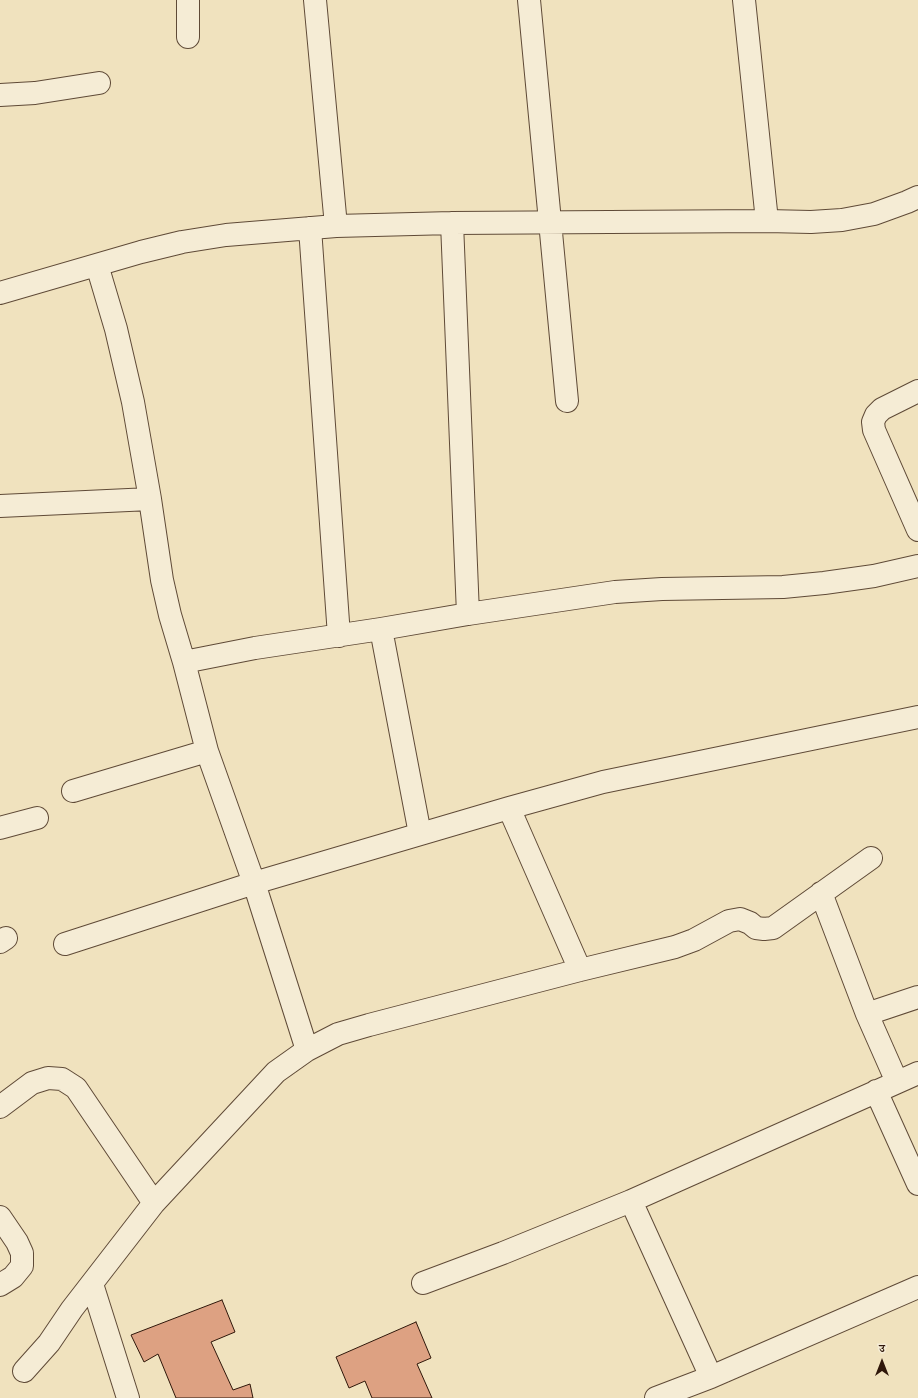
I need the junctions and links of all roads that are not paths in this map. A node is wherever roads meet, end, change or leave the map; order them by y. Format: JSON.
{"nodes":[{"id":1,"x":188,"y":0,"type":"edge"},
{"id":2,"x":315,"y":0,"type":"edge"},
{"id":3,"x":529,"y":0,"type":"edge"},
{"id":4,"x":744,"y":0,"type":"edge"},
{"id":5,"x":188,"y":37,"type":"dead end"},
{"id":6,"x":99,"y":83,"type":"dead end"},
{"id":7,"x":0,"y":95,"type":"edge"},
{"id":8,"x":918,"y":197,"type":"edge"},
{"id":9,"x":767,"y":221,"type":"junction"},
{"id":10,"x":452,"y":223,"type":"junction"},
{"id":11,"x":550,"y":223,"type":"junction"},
{"id":12,"x":336,"y":226,"type":"junction"},
{"id":13,"x":310,"y":228,"type":"junction"},
{"id":14,"x":97,"y":266,"type":"junction"},
{"id":15,"x":0,"y":293,"type":"edge"},
{"id":16,"x":918,"y":391,"type":"edge"},
{"id":17,"x":567,"y":401,"type":"dead end"},
{"id":18,"x":150,"y":499,"type":"junction"},
{"id":19,"x":2,"y":500,"type":"edge"},
{"id":20,"x":918,"y":530,"type":"edge"},
{"id":21,"x":918,"y":566,"type":"edge"},
{"id":22,"x":468,"y":614,"type":"junction"},
{"id":23,"x":381,"y":629,"type":"junction"},
{"id":24,"x":339,"y":636,"type":"junction"},
{"id":25,"x":184,"y":662,"type":"junction"},
{"id":26,"x":918,"y":717,"type":"edge"},
{"id":27,"x":207,"y":751,"type":"junction"},
{"id":28,"x":73,"y":791,"type":"dead end"},
{"id":29,"x":508,"y":808,"type":"junction"},
{"id":30,"x":37,"y":818,"type":"dead end"},
{"id":31,"x":0,"y":828,"type":"edge"},
{"id":32,"x":420,"y":834,"type":"junction"},
{"id":33,"x":871,"y":858,"type":"dead end"},
{"id":34,"x":254,"y":883,"type":"junction"},
{"id":35,"x":820,"y":893,"type":"junction"},
{"id":36,"x":65,"y":944,"type":"dead end"},
{"id":37,"x":580,"y":970,"type":"junction"},
{"id":38,"x":918,"y":997,"type":"edge"},
{"id":39,"x":867,"y":1014,"type":"junction"},
{"id":40,"x":307,"y":1050,"type":"junction"},
{"id":41,"x":918,"y":1073,"type":"edge"},
{"id":42,"x":897,"y":1082,"type":"junction"},
{"id":43,"x":876,"y":1091,"type":"junction"},
{"id":44,"x":0,"y":1107,"type":"edge"},
{"id":45,"x":918,"y":1184,"type":"edge"},
{"id":46,"x":631,"y":1201,"type":"junction"},
{"id":47,"x":154,"y":1204,"type":"junction"},
{"id":48,"x":0,"y":1217,"type":"edge"},
{"id":49,"x":423,"y":1283,"type":"dead end"},
{"id":50,"x":0,"y":1284,"type":"edge"},
{"id":51,"x":92,"y":1284,"type":"junction"},
{"id":52,"x":918,"y":1287,"type":"edge"},
{"id":53,"x":24,"y":1371,"type":"dead end"},
{"id":54,"x":711,"y":1377,"type":"junction"},
{"id":55,"x":128,"y":1398,"type":"edge"},
{"id":56,"x":656,"y":1398,"type":"edge"}],
"edges":[{"from":1,"to":5,"type":"street"},
{"from":2,"to":12,"type":"street"},
{"from":3,"to":11,"type":"street"},
{"from":4,"to":9,"type":"street"},
{"from":6,"to":7,"type":"street"},
{"from":8,"to":9,"type":"street"},
{"from":9,"to":11,"type":"street"},
{"from":10,"to":11,"type":"street"},
{"from":10,"to":12,"type":"street"},
{"from":10,"to":22,"type":"street"},
{"from":11,"to":17,"type":"street"},
{"from":12,"to":13,"type":"street"},
{"from":13,"to":14,"type":"street"},
{"from":13,"to":24,"type":"street"},
{"from":14,"to":15,"type":"street"},
{"from":14,"to":18,"type":"street"},
{"from":16,"to":20,"type":"street"},
{"from":18,"to":19,"type":"street"},
{"from":18,"to":25,"type":"street"},
{"from":21,"to":22,"type":"street"},
{"from":22,"to":23,"type":"street"},
{"from":23,"to":24,"type":"street"},
{"from":23,"to":32,"type":"street"},
{"from":24,"to":25,"type":"street"},
{"from":25,"to":27,"type":"street"},
{"from":26,"to":29,"type":"street"},
{"from":27,"to":28,"type":"street"},
{"from":27,"to":34,"type":"street"},
{"from":29,"to":32,"type":"street"},
{"from":29,"to":37,"type":"street"},
{"from":30,"to":31,"type":"street"},
{"from":32,"to":34,"type":"street"},
{"from":33,"to":35,"type":"street"},
{"from":34,"to":36,"type":"street"},
{"from":34,"to":40,"type":"street"},
{"from":35,"to":37,"type":"street"},
{"from":35,"to":39,"type":"street"},
{"from":37,"to":40,"type":"street"},
{"from":38,"to":39,"type":"street"},
{"from":39,"to":42,"type":"street"},
{"from":40,"to":47,"type":"street"},
{"from":41,"to":42,"type":"street"},
{"from":42,"to":43,"type":"street"},
{"from":43,"to":45,"type":"street"},
{"from":43,"to":46,"type":"street"},
{"from":44,"to":47,"type":"street"},
{"from":46,"to":49,"type":"street"},
{"from":46,"to":54,"type":"street"},
{"from":47,"to":51,"type":"street"},
{"from":48,"to":50,"type":"street"},
{"from":51,"to":53,"type":"street"},
{"from":51,"to":55,"type":"street"},
{"from":52,"to":54,"type":"street"},
{"from":54,"to":56,"type":"street"}]}
